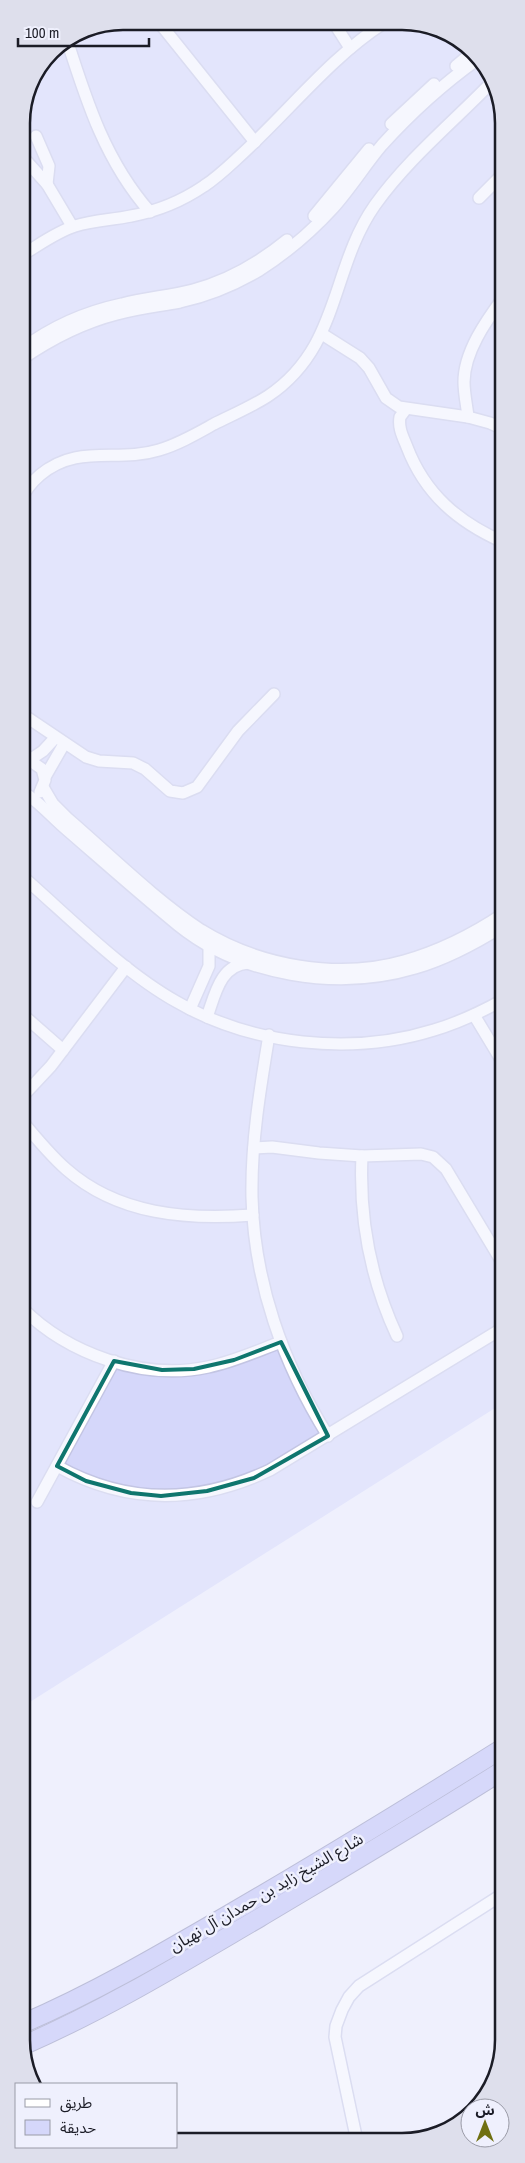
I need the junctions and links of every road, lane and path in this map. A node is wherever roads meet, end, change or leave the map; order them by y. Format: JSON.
{"nodes":[{"id":1,"x":164,"y":30,"type":"edge"},
{"id":2,"x":338,"y":30,"type":"edge"},
{"id":3,"x":374,"y":30,"type":"edge"},
{"id":4,"x":69,"y":47,"type":"edge"},
{"id":5,"x":350,"y":48,"type":"junction"},
{"id":6,"x":468,"y":57,"type":"edge"},
{"id":7,"x":473,"y":63,"type":"edge"},
{"id":8,"x":488,"y":86,"type":"edge"},
{"id":9,"x":36,"y":136,"type":"dead end"},
{"id":10,"x":255,"y":142,"type":"junction"},
{"id":11,"x":30,"y":164,"type":"edge"},
{"id":12,"x":495,"y":182,"type":"edge"},
{"id":13,"x":47,"y":184,"type":"junction"},
{"id":14,"x":479,"y":198,"type":"dead end"},
{"id":15,"x":150,"y":212,"type":"junction"},
{"id":16,"x":72,"y":226,"type":"junction"},
{"id":17,"x":30,"y":250,"type":"edge"},
{"id":18,"x":495,"y":310,"type":"edge"},
{"id":19,"x":322,"y":334,"type":"junction"},
{"id":20,"x":30,"y":344,"type":"edge"},
{"id":21,"x":30,"y":354,"type":"edge"},
{"id":22,"x":406,"y":409,"type":"junction"},
{"id":23,"x":473,"y":419,"type":"junction"},
{"id":24,"x":495,"y":426,"type":"edge"},
{"id":25,"x":495,"y":433,"type":"edge"},
{"id":26,"x":30,"y":488,"type":"edge"},
{"id":27,"x":495,"y":538,"type":"edge"},
{"id":28,"x":274,"y":694,"type":"dead end"},
{"id":29,"x":30,"y":720,"type":"edge"},
{"id":30,"x":60,"y":741,"type":"junction"},
{"id":31,"x":30,"y":759,"type":"edge"},
{"id":32,"x":30,"y":763,"type":"edge"},
{"id":33,"x":44,"y":782,"type":"junction"},
{"id":34,"x":30,"y":795,"type":"edge"},
{"id":35,"x":30,"y":800,"type":"edge"},
{"id":36,"x":30,"y":883,"type":"edge"},
{"id":37,"x":495,"y":919,"type":"edge"},
{"id":38,"x":495,"y":931,"type":"edge"},
{"id":39,"x":209,"y":946,"type":"junction"},
{"id":40,"x":249,"y":963,"type":"junction"},
{"id":41,"x":126,"y":967,"type":"junction"},
{"id":42,"x":202,"y":984,"type":"junction"},
{"id":43,"x":217,"y":990,"type":"junction"},
{"id":44,"x":495,"y":1004,"type":"edge"},
{"id":45,"x":190,"y":1009,"type":"junction"},
{"id":46,"x":474,"y":1015,"type":"junction"},
{"id":47,"x":207,"y":1017,"type":"junction"},
{"id":48,"x":30,"y":1021,"type":"edge"},
{"id":49,"x":269,"y":1035,"type":"junction"},
{"id":50,"x":63,"y":1050,"type":"junction"},
{"id":51,"x":495,"y":1050,"type":"edge"},
{"id":52,"x":30,"y":1088,"type":"edge"},
{"id":53,"x":30,"y":1130,"type":"edge"},
{"id":54,"x":254,"y":1148,"type":"junction"},
{"id":55,"x":362,"y":1156,"type":"junction"},
{"id":56,"x":253,"y":1215,"type":"junction"},
{"id":57,"x":495,"y":1251,"type":"edge"},
{"id":58,"x":30,"y":1315,"type":"edge"},
{"id":59,"x":495,"y":1333,"type":"edge"},
{"id":60,"x":397,"y":1336,"type":"dead end"},
{"id":61,"x":280,"y":1342,"type":"junction"},
{"id":62,"x":114,"y":1361,"type":"junction"},
{"id":63,"x":328,"y":1436,"type":"junction"},
{"id":64,"x":57,"y":1466,"type":"junction"},
{"id":65,"x":38,"y":1502,"type":"dead end"},
{"id":66,"x":495,"y":1753,"type":"edge"},
{"id":67,"x":495,"y":1776,"type":"edge"},
{"id":68,"x":495,"y":1900,"type":"edge"},
{"id":69,"x":30,"y":2020,"type":"edge"},
{"id":70,"x":30,"y":2042,"type":"edge"},
{"id":71,"x":355,"y":2133,"type":"edge"}],
"edges":[{"from":1,"to":10,"type":"street"},
{"from":2,"to":5,"type":"street"},
{"from":3,"to":5,"type":"street"},
{"from":4,"to":15,"type":"street"},
{"from":5,"to":10,"type":"street"},
{"from":6,"to":20,"type":"street"},
{"from":7,"to":21,"type":"street"},
{"from":8,"to":19,"type":"street"},
{"from":9,"to":13,"type":"street"},
{"from":10,"to":15,"type":"street"},
{"from":11,"to":13,"type":"street"},
{"from":12,"to":14,"type":"street"},
{"from":13,"to":16,"type":"street"},
{"from":15,"to":16,"type":"street"},
{"from":16,"to":17,"type":"street"},
{"from":18,"to":23,"type":"street"},
{"from":19,"to":22,"type":"street"},
{"from":19,"to":26,"type":"street"},
{"from":22,"to":23,"type":"street"},
{"from":22,"to":27,"type":"street"},
{"from":23,"to":24,"type":"street"},
{"from":23,"to":25,"type":"street"},
{"from":28,"to":30,"type":"street"},
{"from":29,"to":30,"type":"street"},
{"from":30,"to":31,"type":"street"},
{"from":30,"to":33,"type":"street"},
{"from":32,"to":33,"type":"street"},
{"from":33,"to":34,"type":"street"},
{"from":33,"to":37,"type":"street"},
{"from":35,"to":39,"type":"street"},
{"from":36,"to":41,"type":"street"},
{"from":38,"to":40,"type":"street"},
{"from":39,"to":40,"type":"street"},
{"from":39,"to":42,"type":"street"},
{"from":40,"to":43,"type":"street"},
{"from":41,"to":45,"type":"street"},
{"from":41,"to":50,"type":"street"},
{"from":42,"to":43,"type":"street"},
{"from":42,"to":45,"type":"street"},
{"from":43,"to":47,"type":"street"},
{"from":44,"to":46,"type":"street"},
{"from":45,"to":47,"type":"street"},
{"from":46,"to":49,"type":"street"},
{"from":46,"to":51,"type":"street"},
{"from":47,"to":49,"type":"street"},
{"from":48,"to":50,"type":"street"},
{"from":49,"to":54,"type":"street"},
{"from":50,"to":52,"type":"street"},
{"from":53,"to":56,"type":"street"},
{"from":54,"to":55,"type":"street"},
{"from":54,"to":56,"type":"street"},
{"from":55,"to":57,"type":"street"},
{"from":55,"to":60,"type":"street"},
{"from":56,"to":61,"type":"street"},
{"from":58,"to":62,"type":"street"},
{"from":59,"to":63,"type":"street"},
{"from":61,"to":62,"type":"street"},
{"from":61,"to":63,"type":"street"},
{"from":62,"to":64,"type":"street"},
{"from":63,"to":64,"type":"street"},
{"from":64,"to":65,"type":"street"},
{"from":66,"to":69,"type":"highway","name":"شارع الشيخ زايد بن حمدان آل نهيان"},
{"from":67,"to":70,"type":"highway","name":"شارع الشيخ زايد بن حمدان آل نهيان"},
{"from":68,"to":71,"type":"street"}]}
